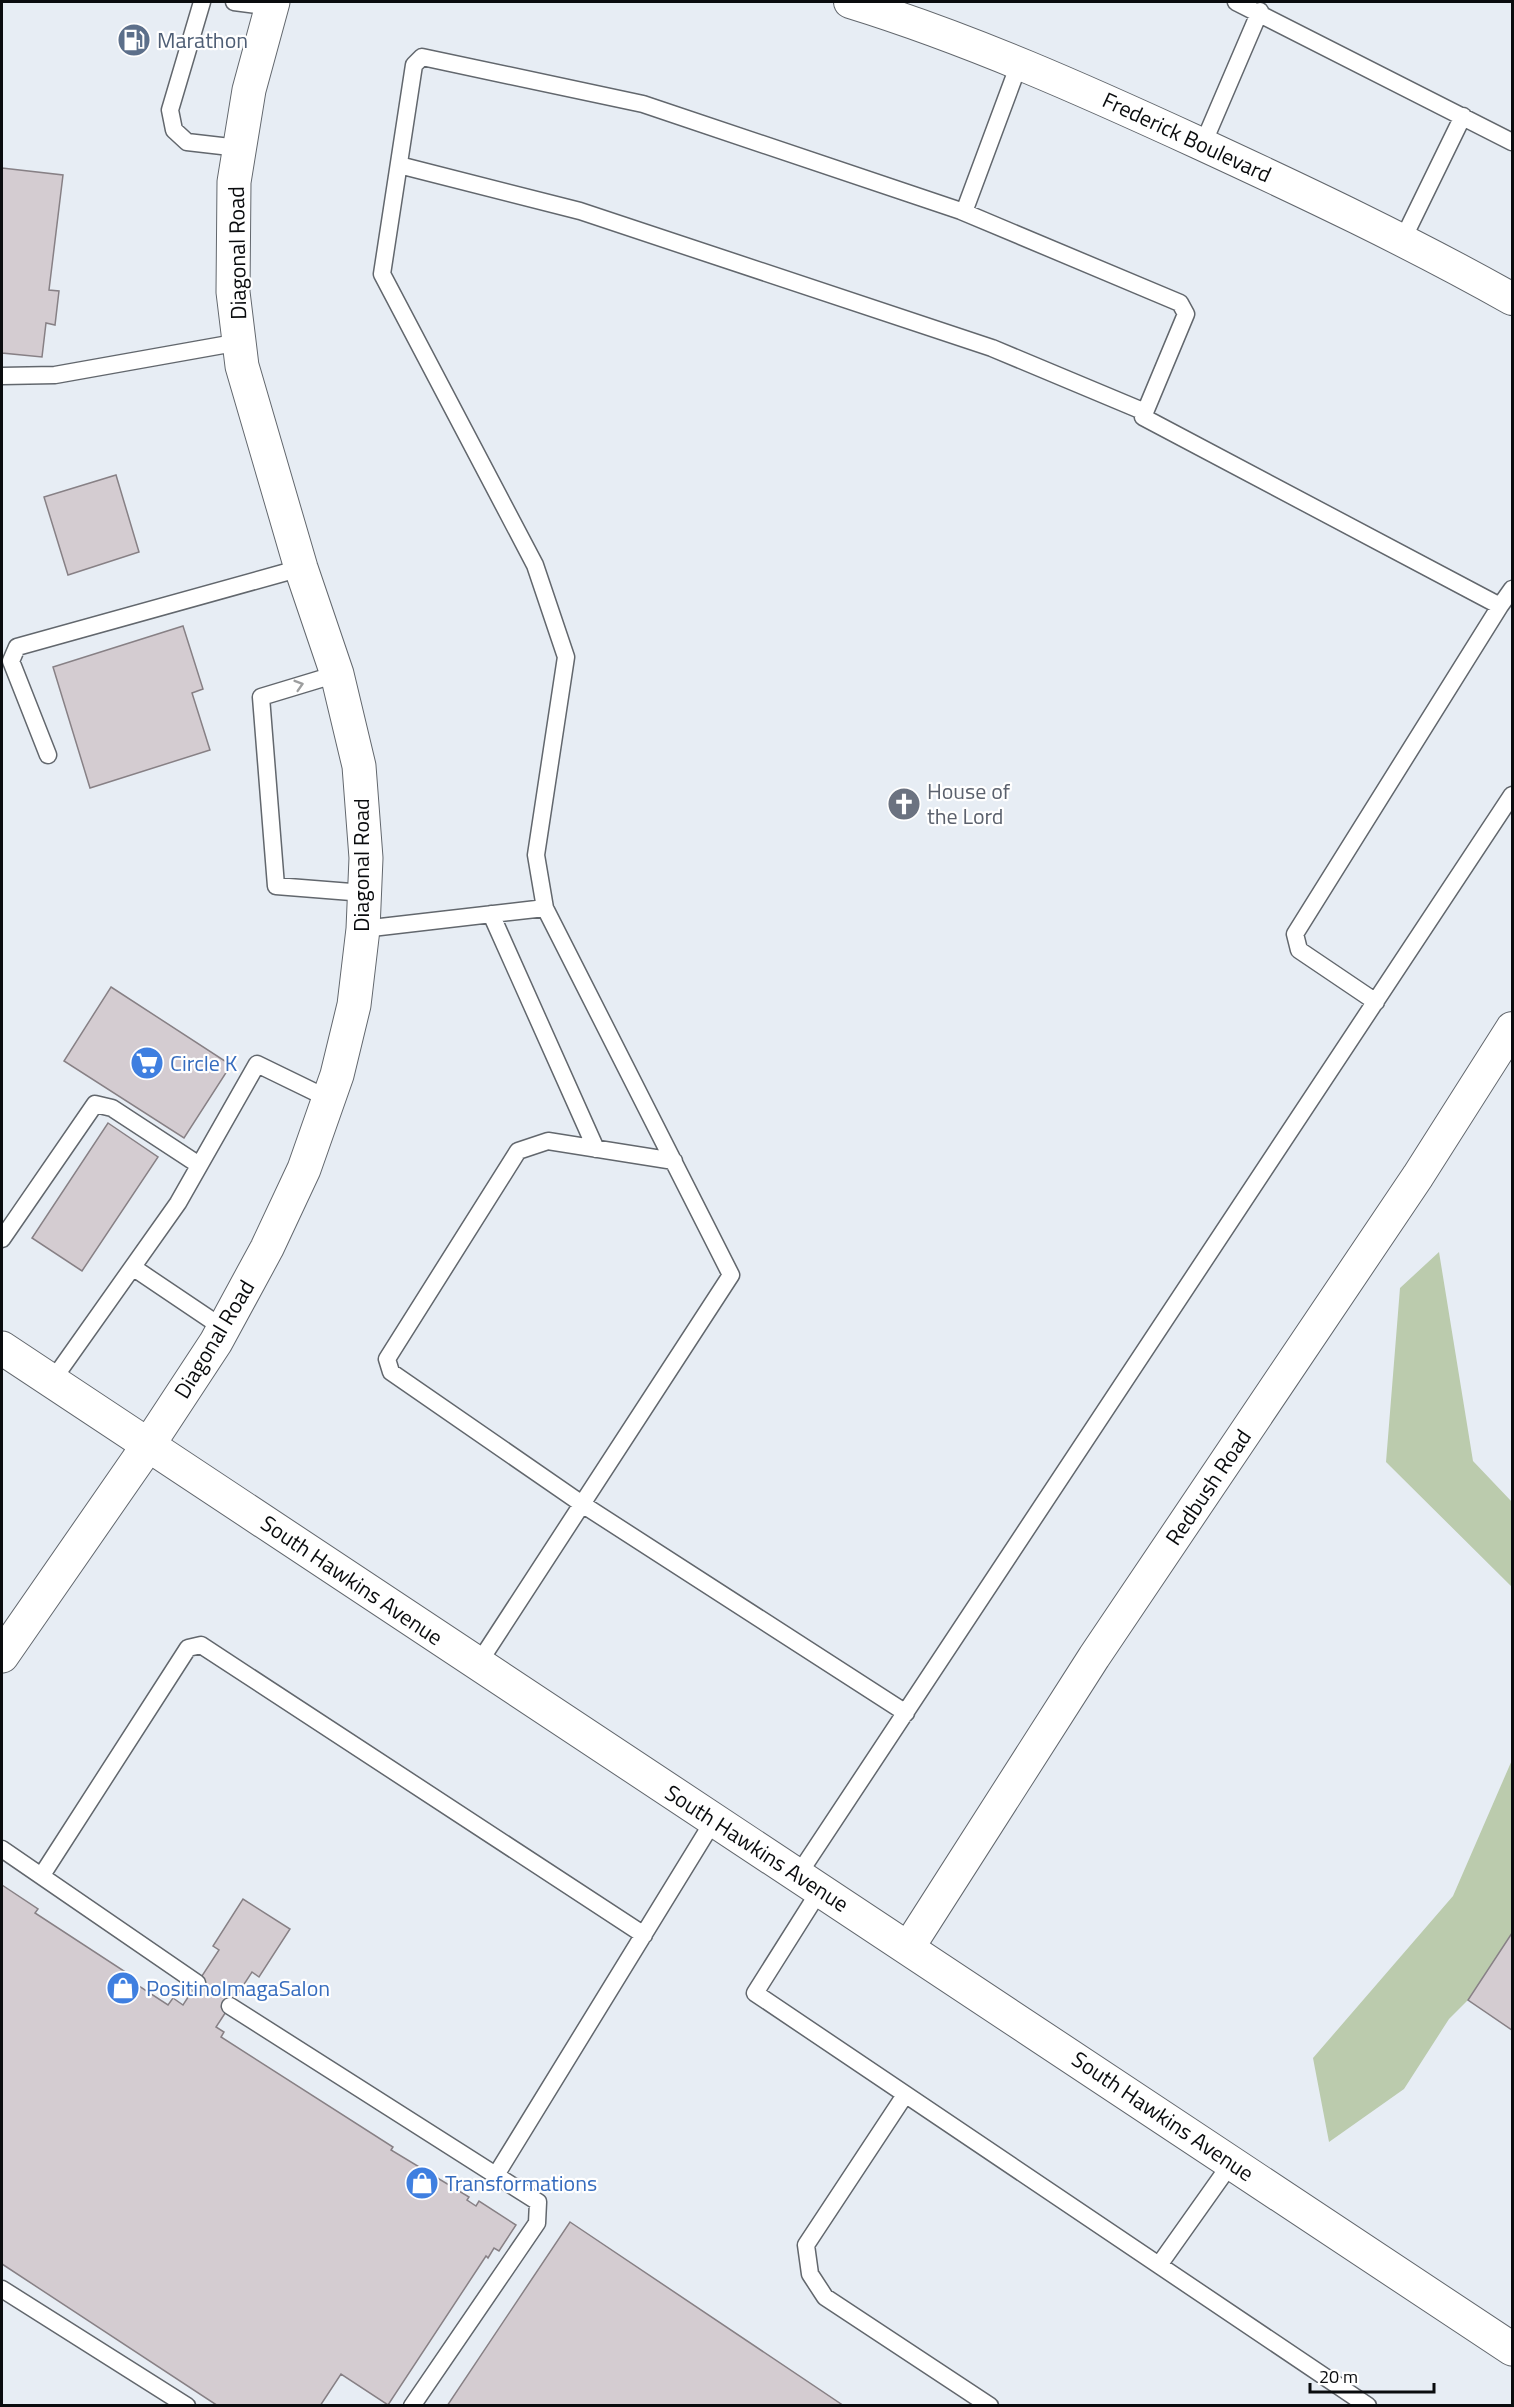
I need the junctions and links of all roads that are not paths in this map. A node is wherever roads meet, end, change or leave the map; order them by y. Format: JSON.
{"nodes":[{"id":1,"x":202,"y":2,"type":"edge"},
{"id":2,"x":234,"y":2,"type":"edge"},
{"id":3,"x":850,"y":2,"type":"edge"},
{"id":4,"x":1236,"y":2,"type":"edge"},
{"id":5,"x":272,"y":4,"type":"edge"},
{"id":6,"x":1260,"y":11,"type":"junction"},
{"id":7,"x":1019,"y":64,"type":"junction"},
{"id":8,"x":1463,"y":116,"type":"junction"},
{"id":9,"x":1512,"y":142,"type":"edge"},
{"id":10,"x":1203,"y":144,"type":"junction"},
{"id":11,"x":239,"y":148,"type":"junction"},
{"id":12,"x":399,"y":165,"type":"junction"},
{"id":13,"x":964,"y":212,"type":"junction"},
{"id":14,"x":1402,"y":241,"type":"junction"},
{"id":15,"x":1512,"y":299,"type":"edge"},
{"id":16,"x":240,"y":342,"type":"junction"},
{"id":17,"x":2,"y":376,"type":"edge"},
{"id":18,"x":1145,"y":412,"type":"junction"},
{"id":19,"x":301,"y":568,"type":"junction"},
{"id":20,"x":1512,"y":589,"type":"edge"},
{"id":21,"x":1500,"y":606,"type":"junction"},
{"id":22,"x":337,"y":674,"type":"junction"},
{"id":23,"x":48,"y":755,"type":"dead end"},
{"id":24,"x":1512,"y":795,"type":"edge"},
{"id":25,"x":364,"y":893,"type":"junction"},
{"id":26,"x":545,"y":908,"type":"junction"},
{"id":27,"x":491,"y":914,"type":"junction"},
{"id":28,"x":363,"y":929,"type":"junction"},
{"id":29,"x":1376,"y":1002,"type":"junction"},
{"id":30,"x":1512,"y":1028,"type":"edge"},
{"id":31,"x":329,"y":1099,"type":"junction"},
{"id":32,"x":596,"y":1149,"type":"junction"},
{"id":33,"x":674,"y":1161,"type":"junction"},
{"id":34,"x":199,"y":1165,"type":"junction"},
{"id":35,"x":2,"y":1239,"type":"edge"},
{"id":36,"x":134,"y":1268,"type":"junction"},
{"id":37,"x":224,"y":1328,"type":"junction"},
{"id":38,"x":2,"y":1348,"type":"edge"},
{"id":39,"x":52,"y":1381,"type":"junction"},
{"id":40,"x":149,"y":1444,"type":"junction"},
{"id":41,"x":582,"y":1504,"type":"junction"},
{"id":42,"x":2,"y":1656,"type":"edge"},
{"id":43,"x":478,"y":1664,"type":"junction"},
{"id":44,"x":906,"y":1713,"type":"junction"},
{"id":45,"x":714,"y":1820,"type":"junction"},
{"id":46,"x":2,"y":1849,"type":"edge"},
{"id":47,"x":42,"y":1875,"type":"junction"},
{"id":48,"x":809,"y":1883,"type":"junction"},
{"id":49,"x":644,"y":1935,"type":"junction"},
{"id":50,"x":908,"y":1948,"type":"junction"},
{"id":51,"x":197,"y":1983,"type":"dead end"},
{"id":52,"x":230,"y":2006,"type":"dead end"},
{"id":53,"x":905,"y":2095,"type":"junction"},
{"id":54,"x":1232,"y":2162,"type":"junction"},
{"id":55,"x":496,"y":2175,"type":"junction"},
{"id":56,"x":1159,"y":2265,"type":"junction"},
{"id":57,"x":2,"y":2289,"type":"edge"},
{"id":58,"x":1512,"y":2349,"type":"edge"},
{"id":59,"x":187,"y":2406,"type":"edge"},
{"id":60,"x":412,"y":2406,"type":"edge"},
{"id":61,"x":990,"y":2406,"type":"edge"},
{"id":62,"x":1368,"y":2406,"type":"edge"}],
"edges":[{"from":1,"to":11,"type":"lane"},
{"from":2,"to":5,"type":"lane"},
{"from":3,"to":7,"type":"street","name":"Frederick Boulevard"},
{"from":4,"to":6,"type":"lane"},
{"from":5,"to":11,"type":"street","name":"Diagonal Road"},
{"from":6,"to":8,"type":"lane"},
{"from":6,"to":10,"type":"lane"},
{"from":7,"to":10,"type":"street","name":"Frederick Boulevard"},
{"from":7,"to":13,"type":"lane"},
{"from":8,"to":9,"type":"lane"},
{"from":8,"to":14,"type":"lane"},
{"from":10,"to":14,"type":"street","name":"Frederick Boulevard"},
{"from":11,"to":16,"type":"street","name":"Diagonal Road"},
{"from":12,"to":13,"type":"lane"},
{"from":12,"to":18,"type":"lane"},
{"from":12,"to":26,"type":"lane"},
{"from":13,"to":18,"type":"lane"},
{"from":14,"to":15,"type":"street","name":"Frederick Boulevard"},
{"from":16,"to":17,"type":"lane"},
{"from":16,"to":19,"type":"street","name":"Diagonal Road"},
{"from":18,"to":21,"type":"lane"},
{"from":19,"to":22,"type":"street","name":"Diagonal Road"},
{"from":19,"to":23,"type":"lane"},
{"from":20,"to":21,"type":"lane"},
{"from":21,"to":29,"type":"lane"},
{"from":22,"to":25,"type":"street","name":"Diagonal Road"},
{"from":25,"to":22,"type":"lane","one_way":true},
{"from":24,"to":29,"type":"lane"},
{"from":25,"to":28,"type":"street","name":"Diagonal Road"},
{"from":26,"to":27,"type":"lane"},
{"from":26,"to":33,"type":"lane"},
{"from":27,"to":28,"type":"lane"},
{"from":27,"to":32,"type":"lane"},
{"from":28,"to":31,"type":"street","name":"Diagonal Road"},
{"from":29,"to":44,"type":"lane"},
{"from":30,"to":50,"type":"street","name":"Redbush Road"},
{"from":31,"to":34,"type":"lane"},
{"from":31,"to":37,"type":"street","name":"Diagonal Road"},
{"from":32,"to":33,"type":"lane"},
{"from":32,"to":41,"type":"lane"},
{"from":33,"to":41,"type":"lane"},
{"from":34,"to":35,"type":"lane"},
{"from":34,"to":36,"type":"lane"},
{"from":36,"to":37,"type":"lane"},
{"from":36,"to":39,"type":"lane"},
{"from":37,"to":40,"type":"street","name":"Diagonal Road"},
{"from":38,"to":39,"type":"street","name":"South Hawkins Avenue"},
{"from":39,"to":40,"type":"street","name":"South Hawkins Avenue"},
{"from":40,"to":42,"type":"street","name":"Diagonal Road"},
{"from":40,"to":43,"type":"street","name":"South Hawkins Avenue"},
{"from":41,"to":43,"type":"lane"},
{"from":41,"to":44,"type":"lane"},
{"from":43,"to":45,"type":"street","name":"South Hawkins Avenue"},
{"from":44,"to":48,"type":"lane"},
{"from":45,"to":48,"type":"street","name":"South Hawkins Avenue"},
{"from":45,"to":49,"type":"lane"},
{"from":46,"to":47,"type":"lane"},
{"from":47,"to":49,"type":"lane"},
{"from":47,"to":51,"type":"lane"},
{"from":48,"to":50,"type":"street","name":"South Hawkins Avenue"},
{"from":48,"to":53,"type":"lane"},
{"from":49,"to":55,"type":"lane"},
{"from":50,"to":54,"type":"street","name":"South Hawkins Avenue"},
{"from":52,"to":55,"type":"lane"},
{"from":53,"to":56,"type":"lane"},
{"from":53,"to":61,"type":"lane"},
{"from":54,"to":56,"type":"lane"},
{"from":54,"to":58,"type":"street","name":"South Hawkins Avenue"},
{"from":55,"to":60,"type":"lane"},
{"from":56,"to":62,"type":"lane"},
{"from":57,"to":59,"type":"lane"}]}
